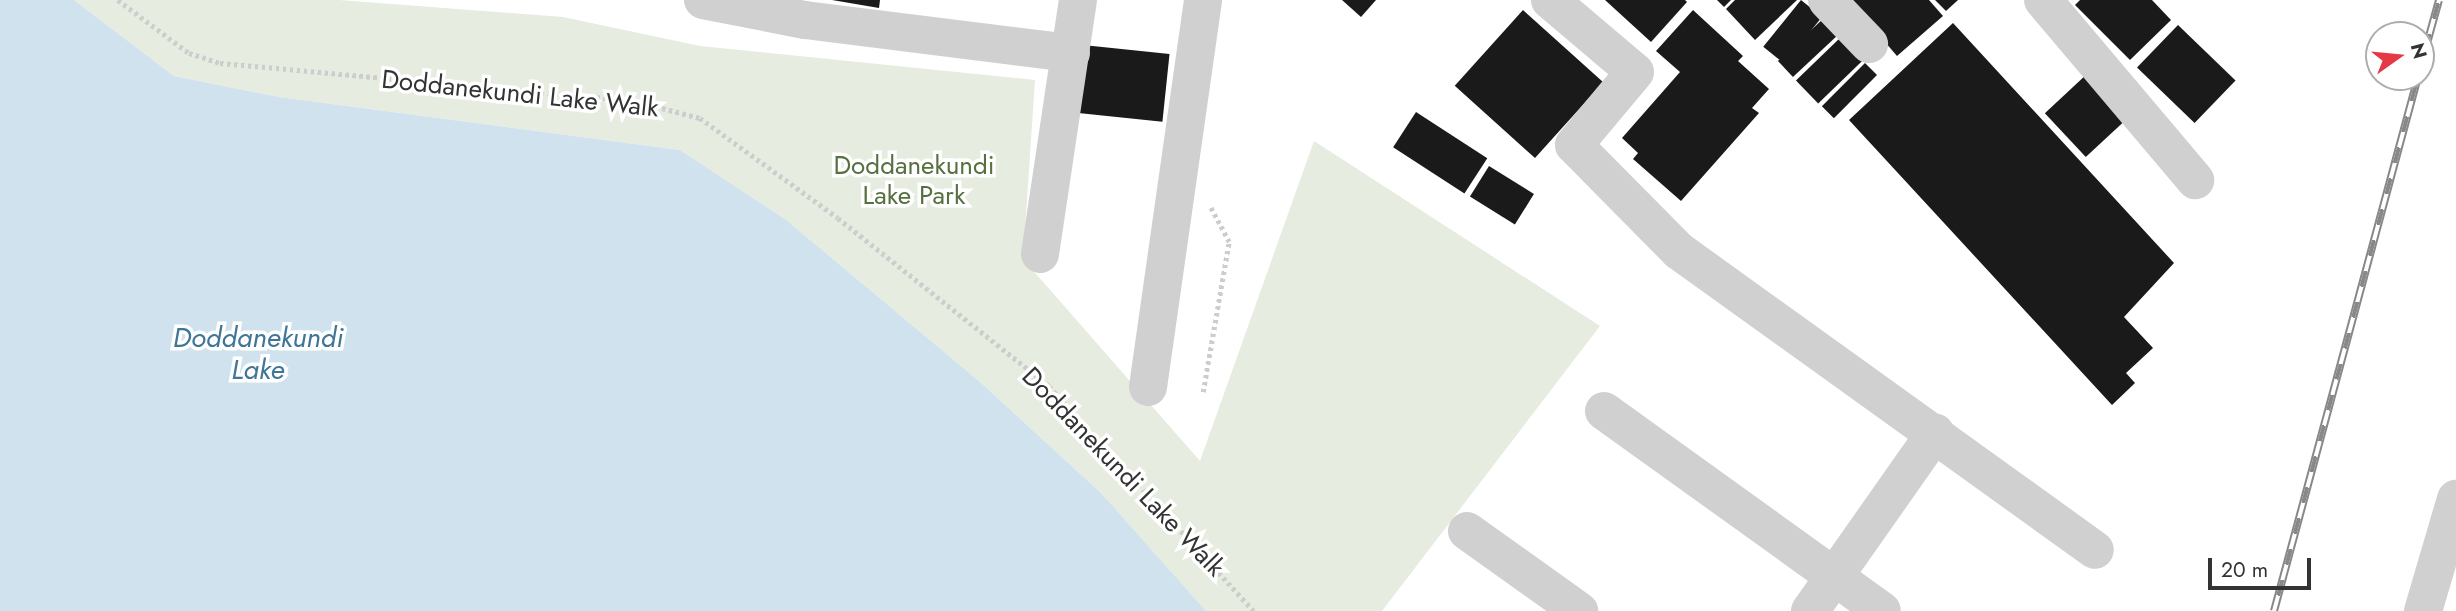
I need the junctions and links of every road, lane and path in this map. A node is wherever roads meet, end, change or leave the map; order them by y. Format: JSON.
{"nodes":[{"id":1,"x":118,"y":0,"type":"edge"},
{"id":2,"x":703,"y":0,"type":"edge"},
{"id":3,"x":1078,"y":0,"type":"edge"},
{"id":4,"x":1203,"y":0,"type":"edge"},
{"id":5,"x":1550,"y":0,"type":"edge"},
{"id":6,"x":1827,"y":0,"type":"edge"},
{"id":7,"x":2043,"y":0,"type":"edge"},
{"id":8,"x":806,"y":10,"type":"edge"},
{"id":9,"x":1869,"y":44,"type":"dead end"},
{"id":10,"x":1071,"y":53,"type":"junction"},
{"id":11,"x":1180,"y":163,"type":"junction"},
{"id":12,"x":2195,"y":180,"type":"dead end"},
{"id":13,"x":1040,"y":254,"type":"dead end"},
{"id":14,"x":1148,"y":387,"type":"dead end"},
{"id":15,"x":1203,"y":392,"type":"dead end"},
{"id":16,"x":1604,"y":411,"type":"dead end"},
{"id":17,"x":1936,"y":433,"type":"junction"},
{"id":18,"x":2456,"y":499,"type":"edge"},
{"id":19,"x":1467,"y":531,"type":"dead end"},
{"id":20,"x":2095,"y":550,"type":"dead end"},
{"id":21,"x":1835,"y":575,"type":"junction"},
{"id":22,"x":1254,"y":611,"type":"edge"},
{"id":23,"x":1579,"y":611,"type":"edge"},
{"id":24,"x":1810,"y":611,"type":"edge"},
{"id":25,"x":1882,"y":611,"type":"edge"},
{"id":26,"x":2423,"y":611,"type":"edge"}],
"edges":[{"from":1,"to":22,"type":"path","name":"Doddanekundi Lake Walk"},
{"from":2,"to":8,"type":"street"},
{"from":3,"to":10,"type":"street"},
{"from":4,"to":11,"type":"street"},
{"from":5,"to":17,"type":"street"},
{"from":6,"to":9,"type":"street"},
{"from":7,"to":12,"type":"street"},
{"from":8,"to":10,"type":"street"},
{"from":10,"to":13,"type":"street"},
{"from":11,"to":14,"type":"street"},
{"from":11,"to":15,"type":"path"},
{"from":16,"to":21,"type":"street"},
{"from":17,"to":20,"type":"street"},
{"from":17,"to":21,"type":"street"},
{"from":18,"to":26,"type":"street"},
{"from":19,"to":23,"type":"street"},
{"from":21,"to":24,"type":"street"},
{"from":21,"to":25,"type":"street"}]}
